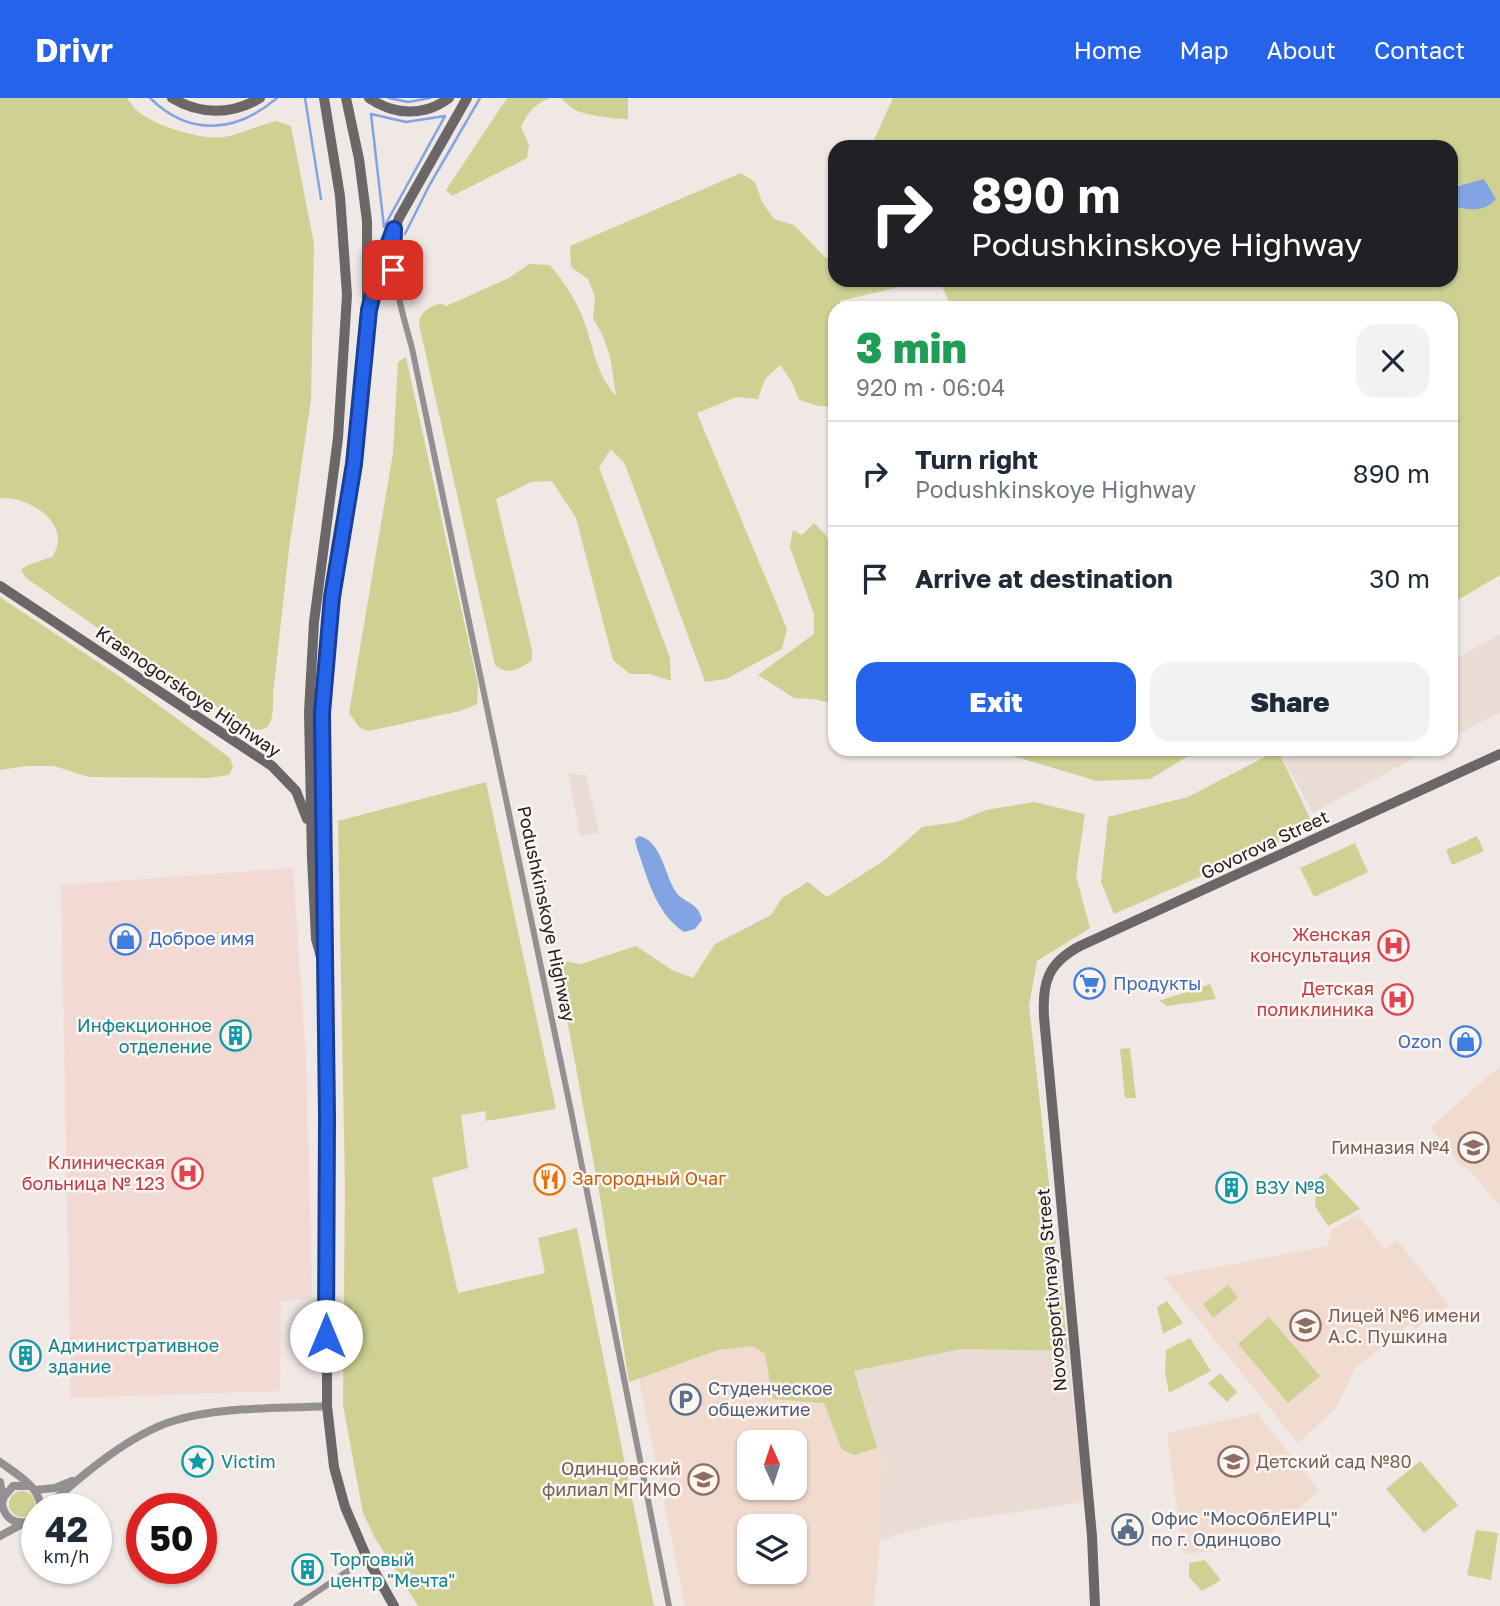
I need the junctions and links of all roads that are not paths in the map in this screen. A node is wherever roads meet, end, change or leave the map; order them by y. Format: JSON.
{"nodes":[{"id":1,"x":172,"y":98,"type":"edge"},
{"id":2,"x":260,"y":98,"type":"edge"},
{"id":3,"x":324,"y":98,"type":"edge"},
{"id":4,"x":346,"y":98,"type":"edge"},
{"id":5,"x":369,"y":98,"type":"edge"},
{"id":6,"x":449,"y":98,"type":"edge"},
{"id":7,"x":467,"y":98,"type":"edge"},
{"id":8,"x":394,"y":229,"type":"junction"},
{"id":9,"x":367,"y":331,"type":"junction"},
{"id":10,"x":0,"y":586,"type":"edge"},
{"id":11,"x":1500,"y":754,"type":"edge"},
{"id":12,"x":312,"y":858,"type":"junction"},
{"id":13,"x":1050,"y":972,"type":"joint"},
{"id":14,"x":326,"y":979,"type":"junction"},
{"id":15,"x":327,"y":1406,"type":"junction"},
{"id":16,"x":0,"y":1462,"type":"edge"},
{"id":17,"x":81,"y":1476,"type":"junction"},
{"id":18,"x":0,"y":1482,"type":"edge"},
{"id":19,"x":34,"y":1489,"type":"junction"},
{"id":20,"x":37,"y":1493,"type":"edge"},
{"id":21,"x":61,"y":1493,"type":"edge"},
{"id":22,"x":2,"y":1504,"type":"edge"},
{"id":23,"x":21,"y":1522,"type":"edge"},
{"id":24,"x":21,"y":1526,"type":"edge"},
{"id":25,"x":0,"y":1536,"type":"edge"},
{"id":26,"x":367,"y":1558,"type":"junction"},
{"id":27,"x":296,"y":1606,"type":"edge"},
{"id":28,"x":394,"y":1606,"type":"edge"},
{"id":29,"x":669,"y":1606,"type":"edge"},
{"id":30,"x":1095,"y":1606,"type":"edge"}],
"edges":[{"from":1,"to":2,"type":"main road"},
{"from":3,"to":12,"type":"main road"},
{"from":4,"to":9,"type":"main road"},
{"from":5,"to":6,"type":"main road"},
{"from":7,"to":8,"type":"main road"},
{"from":8,"to":9,"type":"main road"},
{"from":8,"to":29,"type":"street","name":"Podushkinskoye Highway"},
{"from":9,"to":14,"type":"main road"},
{"from":10,"to":12,"type":"main road","name":"Krasnogorskoye Highway"},
{"from":11,"to":13,"type":"main road","name":"Govorova Street"},
{"from":12,"to":14,"type":"main road"},
{"from":13,"to":30,"type":"main road","name":"Novosportivnaya Street"},
{"from":14,"to":15,"type":"main road"},
{"from":15,"to":17,"type":"street"},
{"from":15,"to":26,"type":"main road"},
{"from":16,"to":19,"type":"street"},
{"from":17,"to":19,"type":"street"},
{"from":17,"to":21,"type":"street"},
{"from":18,"to":22,"type":"street"},
{"from":19,"to":20,"type":"street"},
{"from":19,"to":22,"type":"street"},
{"from":22,"to":23,"type":"street"},
{"from":24,"to":25,"type":"street"},
{"from":26,"to":27,"type":"street"},
{"from":26,"to":28,"type":"main road"}]}
